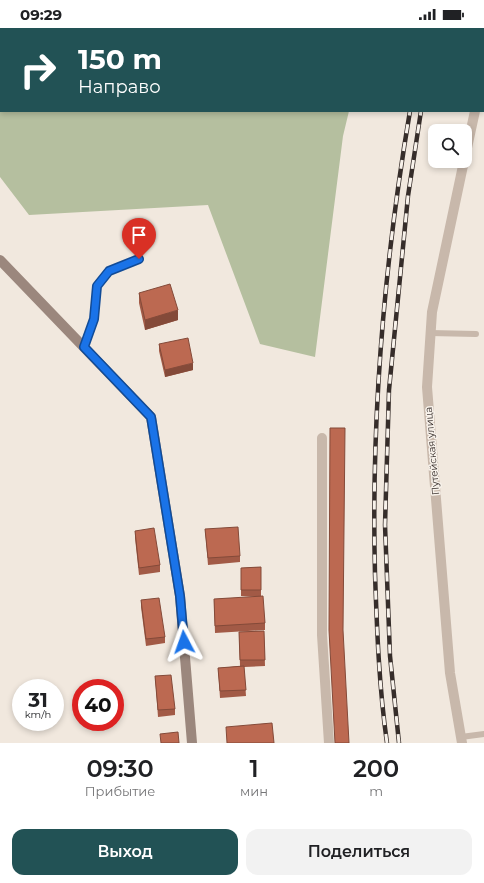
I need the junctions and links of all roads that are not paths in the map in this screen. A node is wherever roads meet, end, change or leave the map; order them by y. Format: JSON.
{"nodes":[{"id":1,"x":475,"y":112,"type":"edge"},
{"id":2,"x":472,"y":125,"type":"edge"},
{"id":3,"x":463,"y":168,"type":"edge"},
{"id":4,"x":139,"y":259,"type":"dead end"},
{"id":5,"x":0,"y":260,"type":"edge"},
{"id":6,"x":430,"y":334,"type":"junction"},
{"id":7,"x":476,"y":334,"type":"dead end"},
{"id":8,"x":84,"y":347,"type":"junction"},
{"id":9,"x":322,"y":438,"type":"dead end"},
{"id":10,"x":484,"y":734,"type":"edge"},
{"id":11,"x":461,"y":740,"type":"edge"},
{"id":12,"x":192,"y":743,"type":"edge"},
{"id":13,"x":329,"y":743,"type":"edge"}],
"edges":[{"from":1,"to":2,"type":"street"},
{"from":3,"to":6,"type":"street","name":"Путейская улица"},
{"from":4,"to":8,"type":"lane"},
{"from":5,"to":8,"type":"street"},
{"from":6,"to":7,"type":"lane"},
{"from":6,"to":11,"type":"street","name":"Путейская улица"},
{"from":8,"to":12,"type":"street"},
{"from":9,"to":13,"type":"street"},
{"from":10,"to":11,"type":"lane"}]}
